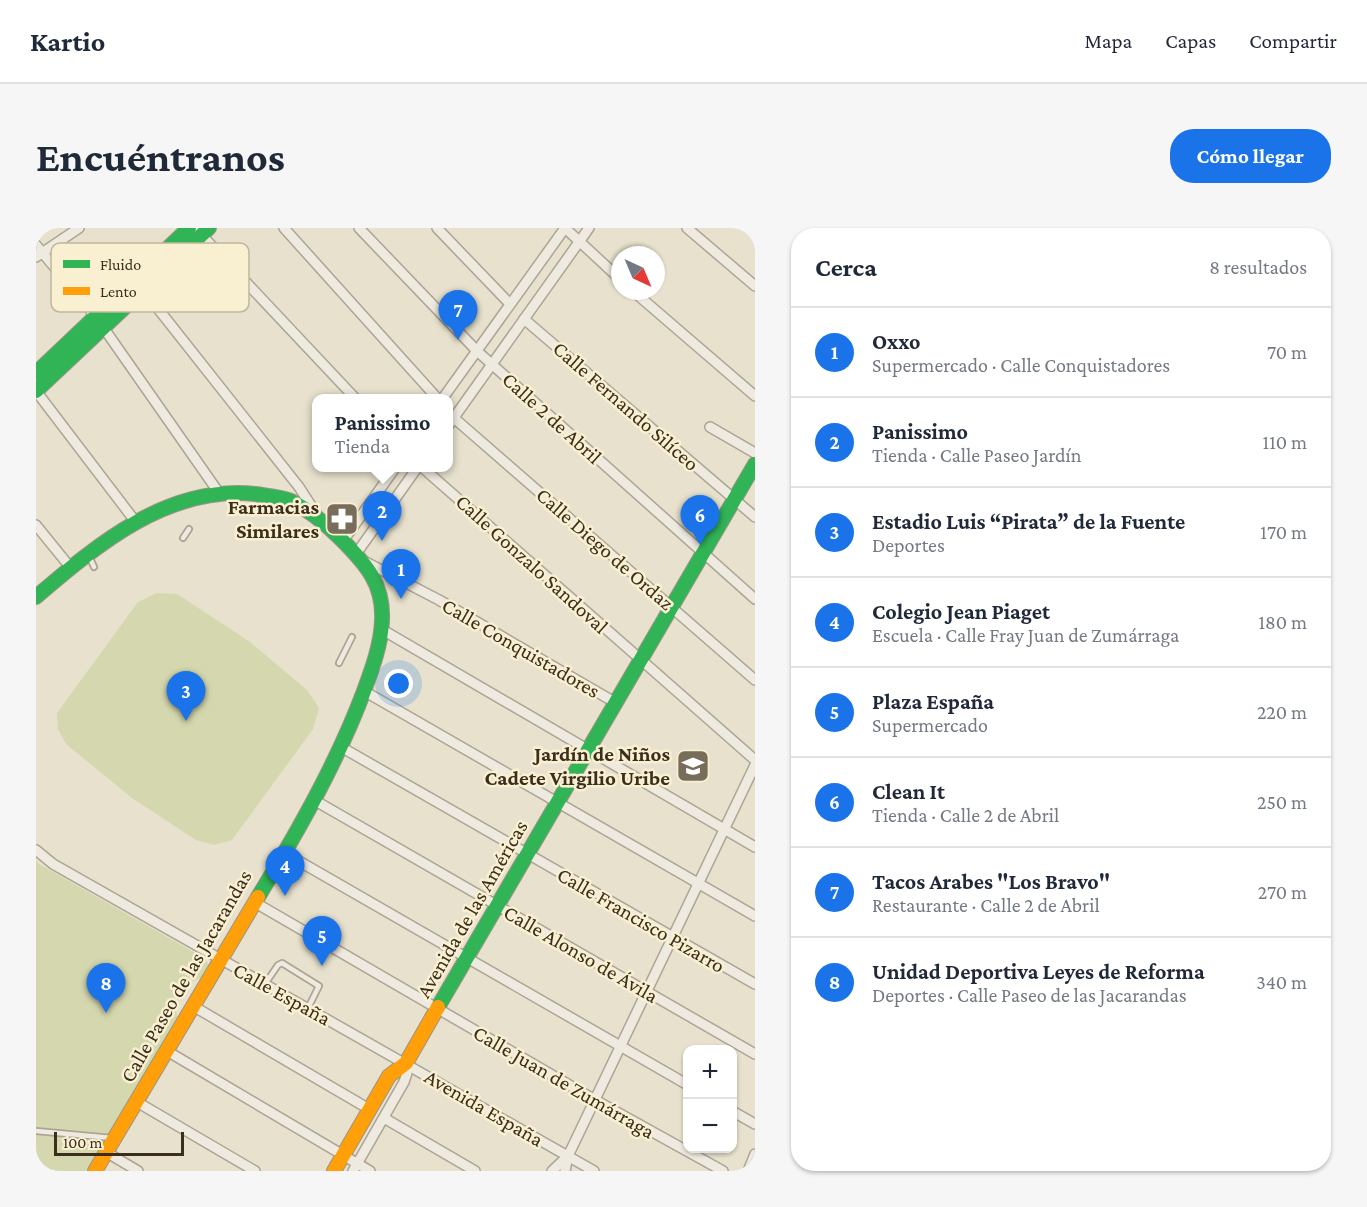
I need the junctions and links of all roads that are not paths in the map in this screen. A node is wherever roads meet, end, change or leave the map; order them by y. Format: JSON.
{"nodes":[{"id":1,"x":79,"y":228,"type":"edge"},
{"id":2,"x":189,"y":228,"type":"edge"},
{"id":3,"x":284,"y":228,"type":"edge"},
{"id":4,"x":359,"y":228,"type":"edge"},
{"id":5,"x":437,"y":228,"type":"edge"},
{"id":6,"x":565,"y":228,"type":"edge"},
{"id":7,"x":589,"y":228,"type":"edge"},
{"id":8,"x":687,"y":228,"type":"edge"},
{"id":9,"x":202,"y":230,"type":"edge"},
{"id":10,"x":580,"y":242,"type":"junction"},
{"id":11,"x":53,"y":243,"type":"edge"},
{"id":12,"x":175,"y":243,"type":"edge"},
{"id":13,"x":190,"y":243,"type":"edge"},
{"id":14,"x":214,"y":243,"type":"edge"},
{"id":15,"x":51,"y":244,"type":"edge"},
{"id":16,"x":38,"y":252,"type":"edge"},
{"id":17,"x":51,"y":267,"type":"edge"},
{"id":18,"x":611,"y":271,"type":"edge"},
{"id":19,"x":249,"y":282,"type":"edge"},
{"id":20,"x":755,"y":286,"type":"edge"},
{"id":21,"x":643,"y":300,"type":"edge"},
{"id":22,"x":510,"y":304,"type":"junction"},
{"id":23,"x":90,"y":312,"type":"edge"},
{"id":24,"x":110,"y":312,"type":"edge"},
{"id":25,"x":115,"y":312,"type":"edge"},
{"id":26,"x":161,"y":312,"type":"edge"},
{"id":27,"x":524,"y":319,"type":"junction"},
{"id":28,"x":100,"y":323,"type":"junction"},
{"id":29,"x":477,"y":351,"type":"junction"},
{"id":30,"x":491,"y":364,"type":"junction"},
{"id":31,"x":36,"y":373,"type":"edge"},
{"id":32,"x":36,"y":391,"type":"edge"},
{"id":33,"x":350,"y":394,"type":"edge"},
{"id":34,"x":433,"y":394,"type":"edge"},
{"id":35,"x":447,"y":394,"type":"edge"},
{"id":36,"x":755,"y":396,"type":"edge"},
{"id":37,"x":453,"y":419,"type":"edge"},
{"id":38,"x":453,"y":424,"type":"edge"},
{"id":39,"x":710,"y":427,"type":"dead end"},
{"id":40,"x":755,"y":453,"type":"edge"},
{"id":41,"x":755,"y":464,"type":"edge"},
{"id":42,"x":392,"y":472,"type":"edge"},
{"id":43,"x":414,"y":472,"type":"edge"},
{"id":44,"x":428,"y":472,"type":"edge"},
{"id":45,"x":219,"y":494,"type":"junction"},
{"id":46,"x":734,"y":499,"type":"junction"},
{"id":47,"x":755,"y":518,"type":"edge"},
{"id":48,"x":320,"y":519,"type":"junction"},
{"id":49,"x":135,"y":521,"type":"junction"},
{"id":50,"x":36,"y":525,"type":"edge"},
{"id":51,"x":189,"y":530,"type":"dead end"},
{"id":52,"x":183,"y":538,"type":"dead end"},
{"id":53,"x":343,"y":541,"type":"junction"},
{"id":54,"x":703,"y":553,"type":"junction"},
{"id":55,"x":88,"y":554,"type":"junction"},
{"id":56,"x":359,"y":557,"type":"junction"},
{"id":57,"x":70,"y":567,"type":"junction"},
{"id":58,"x":94,"y":567,"type":"dead end"},
{"id":59,"x":36,"y":597,"type":"edge"},
{"id":60,"x":755,"y":599,"type":"edge"},
{"id":61,"x":672,"y":607,"type":"junction"},
{"id":62,"x":381,"y":629,"type":"junction"},
{"id":63,"x":352,"y":637,"type":"dead end"},
{"id":64,"x":641,"y":660,"type":"junction"},
{"id":65,"x":339,"y":663,"type":"dead end"},
{"id":66,"x":755,"y":680,"type":"edge"},
{"id":67,"x":364,"y":691,"type":"junction"},
{"id":68,"x":616,"y":703,"type":"junction"},
{"id":69,"x":341,"y":747,"type":"junction"},
{"id":70,"x":589,"y":750,"type":"junction"},
{"id":71,"x":755,"y":760,"type":"edge"},
{"id":72,"x":755,"y":765,"type":"edge"},
{"id":73,"x":314,"y":800,"type":"junction"},
{"id":74,"x":558,"y":802,"type":"junction"},
{"id":75,"x":724,"y":829,"type":"junction"},
{"id":76,"x":755,"y":847,"type":"edge"},
{"id":77,"x":36,"y":850,"type":"edge"},
{"id":78,"x":283,"y":852,"type":"junction"},
{"id":79,"x":527,"y":855,"type":"junction"},
{"id":80,"x":698,"y":883,"type":"junction"},
{"id":81,"x":254,"y":902,"type":"junction"},
{"id":82,"x":497,"y":906,"type":"junction"},
{"id":83,"x":755,"y":916,"type":"edge"},
{"id":84,"x":673,"y":937,"type":"junction"},
{"id":85,"x":220,"y":958,"type":"junction"},
{"id":86,"x":467,"y":958,"type":"junction"},
{"id":87,"x":265,"y":984,"type":"junction"},
{"id":88,"x":755,"y":984,"type":"edge"},
{"id":89,"x":646,"y":992,"type":"junction"},
{"id":90,"x":193,"y":1006,"type":"junction"},
{"id":91,"x":308,"y":1008,"type":"junction"},
{"id":92,"x":437,"y":1009,"type":"junction"},
{"id":93,"x":620,"y":1047,"type":"junction"},
{"id":94,"x":166,"y":1051,"type":"junction"},
{"id":95,"x":755,"y":1054,"type":"edge"},
{"id":96,"x":406,"y":1063,"type":"junction"},
{"id":97,"x":683,"y":1083,"type":"edge"},
{"id":98,"x":595,"y":1100,"type":"junction"},
{"id":99,"x":136,"y":1102,"type":"junction"},
{"id":100,"x":369,"y":1109,"type":"junction"},
{"id":101,"x":737,"y":1114,"type":"edge"},
{"id":102,"x":384,"y":1118,"type":"junction"},
{"id":103,"x":755,"y":1124,"type":"edge"},
{"id":104,"x":36,"y":1131,"type":"edge"},
{"id":105,"x":115,"y":1138,"type":"junction"},
{"id":106,"x":106,"y":1152,"type":"junction"},
{"id":107,"x":755,"y":1154,"type":"edge"},
{"id":108,"x":342,"y":1155,"type":"junction"},
{"id":109,"x":568,"y":1156,"type":"junction"},
{"id":110,"x":355,"y":1168,"type":"edge"},
{"id":111,"x":95,"y":1171,"type":"edge"},
{"id":112,"x":138,"y":1171,"type":"edge"},
{"id":113,"x":255,"y":1171,"type":"edge"},
{"id":114,"x":334,"y":1171,"type":"edge"},
{"id":115,"x":370,"y":1171,"type":"edge"},
{"id":116,"x":475,"y":1171,"type":"edge"},
{"id":117,"x":552,"y":1171,"type":"edge"},
{"id":118,"x":565,"y":1171,"type":"edge"},
{"id":119,"x":594,"y":1171,"type":"edge"},
{"id":120,"x":723,"y":1171,"type":"edge"},
{"id":121,"x":748,"y":1171,"type":"edge"}],
"edges":[{"from":1,"to":11,"type":"street"},
{"from":2,"to":12,"type":"street"},
{"from":3,"to":34,"type":"street"},
{"from":4,"to":29,"type":"street","name":"Calle 2 de Abril"},
{"from":5,"to":22,"type":"street"},
{"from":6,"to":10,"type":"street"},
{"from":6,"to":22,"type":"street"},
{"from":7,"to":10,"type":"street"},
{"from":8,"to":20,"type":"street"},
{"from":9,"to":13,"type":"street"},
{"from":9,"to":14,"type":"street"},
{"from":10,"to":18,"type":"street"},
{"from":10,"to":27,"type":"street"},
{"from":15,"to":16,"type":"street"},
{"from":16,"to":17,"type":"street"},
{"from":19,"to":33,"type":"street"},
{"from":21,"to":36,"type":"street"},
{"from":22,"to":29,"type":"street"},
{"from":23,"to":28,"type":"street"},
{"from":24,"to":28,"type":"street"},
{"from":25,"to":28,"type":"street"},
{"from":26,"to":48,"type":"street"},
{"from":27,"to":30,"type":"street"},
{"from":27,"to":46,"type":"street","name":"Calle Fernando Silíceo"},
{"from":28,"to":31,"type":"street"},
{"from":28,"to":32,"type":"street"},
{"from":28,"to":45,"type":"street"},
{"from":29,"to":30,"type":"street","name":"Calle 2 de Abril"},
{"from":29,"to":35,"type":"street"},
{"from":30,"to":37,"type":"street"},
{"from":30,"to":54,"type":"street","name":"Calle 2 de Abril"},
{"from":32,"to":49,"type":"street"},
{"from":38,"to":61,"type":"street","name":"Calle Diego de Ordaz"},
{"from":39,"to":40,"type":"street"},
{"from":41,"to":46,"type":"street","name":"Avenida de las Américas"},
{"from":42,"to":53,"type":"street"},
{"from":43,"to":56,"type":"street"},
{"from":44,"to":64,"type":"street","name":"Calle Gonzalo Sandoval"},
{"from":45,"to":48,"type":"street","name":"Calle Paseo de las Jacarandas"},
{"from":45,"to":49,"type":"street","name":"Calle Paseo de las Jacarandas"},
{"from":46,"to":47,"type":"street","name":"Calle Fernando Silíceo"},
{"from":46,"to":54,"type":"street","name":"Avenida de las Américas"},
{"from":48,"to":53,"type":"street","name":"Calle Paseo de las Jacarandas"},
{"from":49,"to":55,"type":"street","name":"Calle Paseo de las Jacarandas"},
{"from":50,"to":57,"type":"street"},
{"from":51,"to":52,"type":"lane"},
{"from":53,"to":56,"type":"street","name":"Calle Paseo de las Jacarandas"},
{"from":54,"to":60,"type":"street","name":"Calle 2 de Abril"},
{"from":54,"to":61,"type":"street","name":"Avenida de las Américas"},
{"from":55,"to":57,"type":"street","name":"Calle Paseo de las Jacarandas"},
{"from":55,"to":58,"type":"lane"},
{"from":56,"to":62,"type":"street","name":"Calle Paseo de las Jacarandas"},
{"from":56,"to":68,"type":"street","name":"Calle Conquistadores"},
{"from":57,"to":59,"type":"street","name":"Calle Paseo de las Jacarandas"},
{"from":61,"to":64,"type":"street","name":"Avenida de las Américas"},
{"from":61,"to":66,"type":"street","name":"Calle Diego de Ordaz"},
{"from":62,"to":67,"type":"street","name":"Calle Paseo de las Jacarandas"},
{"from":62,"to":70,"type":"street"},
{"from":63,"to":65,"type":"lane"},
{"from":64,"to":68,"type":"street","name":"Avenida de las Américas"},
{"from":64,"to":71,"type":"street","name":"Calle Gonzalo Sandoval"},
{"from":67,"to":69,"type":"street","name":"Calle Paseo de las Jacarandas"},
{"from":67,"to":74,"type":"street"},
{"from":68,"to":70,"type":"street","name":"Avenida de las Américas"},
{"from":69,"to":73,"type":"street","name":"Calle Paseo de las Jacarandas"},
{"from":69,"to":79,"type":"street","name":"Calle Francisco Pizarro"},
{"from":70,"to":74,"type":"street","name":"Avenida de las Américas"},
{"from":70,"to":75,"type":"street"},
{"from":72,"to":75,"type":"street"},
{"from":73,"to":78,"type":"street","name":"Calle Paseo de las Jacarandas"},
{"from":73,"to":82,"type":"street","name":"Calle Alonso de Ávila"},
{"from":74,"to":79,"type":"street","name":"Avenida de las Américas"},
{"from":74,"to":80,"type":"street"},
{"from":75,"to":76,"type":"street"},
{"from":75,"to":80,"type":"street"},
{"from":77,"to":85,"type":"street","name":"Calle España"},
{"from":78,"to":81,"type":"street","name":"Calle Paseo de las Jacarandas"},
{"from":78,"to":86,"type":"street"},
{"from":79,"to":82,"type":"street","name":"Avenida de las Américas"},
{"from":79,"to":84,"type":"street","name":"Calle Francisco Pizarro"},
{"from":80,"to":83,"type":"street"},
{"from":80,"to":84,"type":"street"},
{"from":81,"to":85,"type":"street","name":"Calle Paseo de las Jacarandas"},
{"from":81,"to":92,"type":"street","name":"Calle Juan de Zumárraga"},
{"from":82,"to":86,"type":"street","name":"Avenida de las Américas"},
{"from":82,"to":89,"type":"street","name":"Calle Alonso de Ávila"},
{"from":84,"to":88,"type":"street","name":"Calle Francisco Pizarro"},
{"from":84,"to":89,"type":"street"},
{"from":85,"to":87,"type":"street","name":"Calle España"},
{"from":85,"to":90,"type":"street","name":"Calle Paseo de las Jacarandas"},
{"from":86,"to":92,"type":"street","name":"Avenida de las Américas"},
{"from":86,"to":93,"type":"street"},
{"from":87,"to":91,"type":"street","name":"Calle España"},
{"from":87,"to":91,"type":"lane"},
{"from":89,"to":93,"type":"street"},
{"from":89,"to":95,"type":"street","name":"Calle Alonso de Ávila"},
{"from":90,"to":94,"type":"street","name":"Calle Paseo de las Jacarandas"},
{"from":90,"to":100,"type":"street"},
{"from":91,"to":96,"type":"street","name":"Calle España"},
{"from":92,"to":96,"type":"street","name":"Avenida de las Américas"},
{"from":92,"to":98,"type":"street","name":"Calle Juan de Zumárraga"},
{"from":93,"to":97,"type":"street"},
{"from":93,"to":98,"type":"street"},
{"from":94,"to":99,"type":"street","name":"Calle Paseo de las Jacarandas"},
{"from":94,"to":108,"type":"street"},
{"from":96,"to":100,"type":"street","name":"Avenida de las Américas"},
{"from":96,"to":102,"type":"street","name":"Avenida de las Américas"},
{"from":96,"to":109,"type":"street","name":"Avenida España"},
{"from":98,"to":109,"type":"street"},
{"from":98,"to":120,"type":"street","name":"Calle Juan de Zumárraga"},
{"from":99,"to":105,"type":"street","name":"Calle Paseo de las Jacarandas"},
{"from":99,"to":113,"type":"street"},
{"from":100,"to":108,"type":"street","name":"Avenida de las Américas"},
{"from":101,"to":103,"type":"street"},
{"from":102,"to":110,"type":"street","name":"Avenida de las Américas"},
{"from":102,"to":116,"type":"street"},
{"from":104,"to":105,"type":"lane"},
{"from":105,"to":106,"type":"street","name":"Calle Paseo de las Jacarandas"},
{"from":106,"to":111,"type":"street","name":"Calle Paseo de las Jacarandas"},
{"from":106,"to":112,"type":"street"},
{"from":107,"to":121,"type":"street"},
{"from":108,"to":110,"type":"street"},
{"from":108,"to":114,"type":"street","name":"Avenida de las Américas"},
{"from":109,"to":117,"type":"street"},
{"from":109,"to":118,"type":"street"},
{"from":109,"to":119,"type":"street","name":"Avenida España"},
{"from":110,"to":115,"type":"street"}]}
